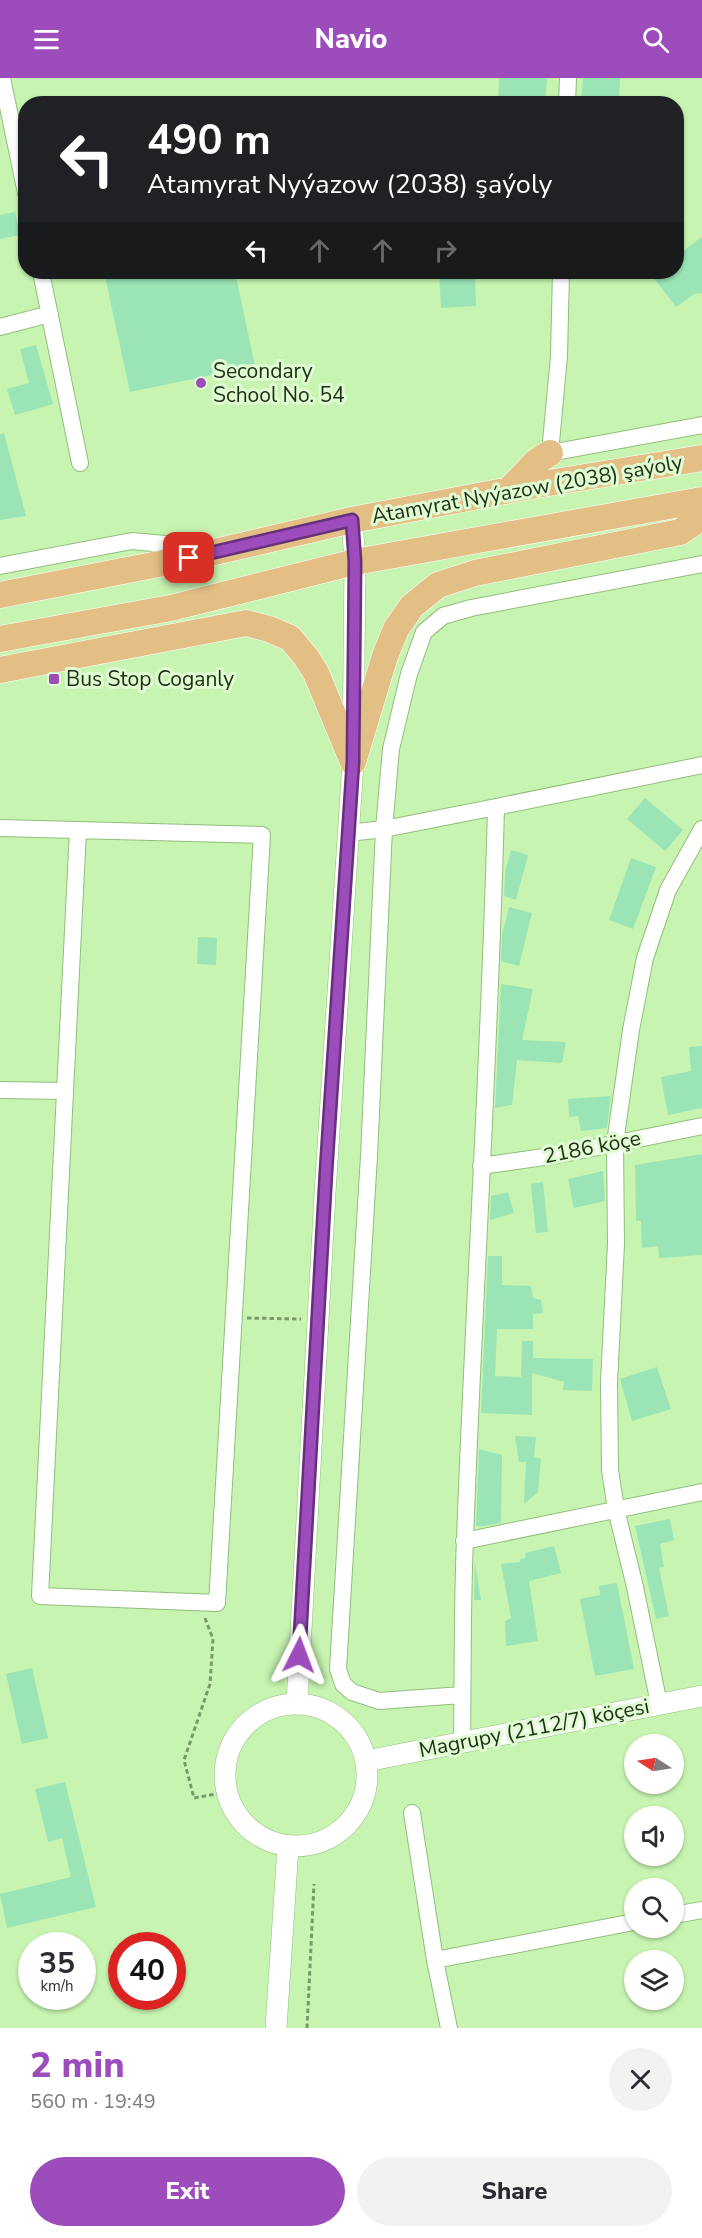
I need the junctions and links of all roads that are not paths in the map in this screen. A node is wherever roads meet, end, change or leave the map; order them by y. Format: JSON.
{"nodes":[{"id":1,"x":2,"y":78,"type":"edge"},
{"id":2,"x":568,"y":78,"type":"edge"},
{"id":3,"x":567,"y":96,"type":"edge"},
{"id":4,"x":18,"y":155,"type":"edge"},
{"id":5,"x":42,"y":279,"type":"edge"},
{"id":6,"x":561,"y":279,"type":"edge"},
{"id":7,"x":50,"y":314,"type":"junction"},
{"id":8,"x":0,"y":327,"type":"edge"},
{"id":9,"x":702,"y":425,"type":"edge"},
{"id":10,"x":550,"y":453,"type":"junction"},
{"id":11,"x":702,"y":458,"type":"edge"},
{"id":12,"x":80,"y":463,"type":"dead end"},
{"id":13,"x":509,"y":490,"type":"junction"},
{"id":14,"x":702,"y":500,"type":"edge"},
{"id":15,"x":702,"y":517,"type":"edge"},
{"id":16,"x":352,"y":520,"type":"junction"},
{"id":17,"x":691,"y":530,"type":"edge"},
{"id":18,"x":491,"y":537,"type":"junction"},
{"id":19,"x":570,"y":554,"type":"junction"},
{"id":20,"x":189,"y":558,"type":"junction"},
{"id":21,"x":355,"y":562,"type":"junction"},
{"id":22,"x":702,"y":564,"type":"edge"},
{"id":23,"x":0,"y":566,"type":"edge"},
{"id":24,"x":0,"y":595,"type":"edge"},
{"id":25,"x":171,"y":608,"type":"junction"},
{"id":26,"x":0,"y":639,"type":"edge"},
{"id":27,"x":123,"y":646,"type":"junction"},
{"id":28,"x":0,"y":670,"type":"edge"},
{"id":29,"x":353,"y":762,"type":"junction"},
{"id":30,"x":702,"y":765,"type":"edge"},
{"id":31,"x":496,"y":807,"type":"junction"},
{"id":32,"x":0,"y":828,"type":"edge"},
{"id":33,"x":384,"y":829,"type":"junction"},
{"id":34,"x":78,"y":830,"type":"junction"},
{"id":35,"x":702,"y":830,"type":"edge"},
{"id":36,"x":348,"y":833,"type":"junction"},
{"id":37,"x":0,"y":1090,"type":"edge"},
{"id":38,"x":65,"y":1091,"type":"junction"},
{"id":39,"x":702,"y":1126,"type":"edge"},
{"id":40,"x":615,"y":1143,"type":"junction"},
{"id":41,"x":481,"y":1166,"type":"junction"},
{"id":42,"x":702,"y":1491,"type":"edge"},
{"id":43,"x":616,"y":1509,"type":"junction"},
{"id":44,"x":464,"y":1541,"type":"junction"},
{"id":45,"x":462,"y":1695,"type":"junction"},
{"id":46,"x":702,"y":1696,"type":"edge"},
{"id":47,"x":297,"y":1703,"type":"junction"},
{"id":48,"x":659,"y":1704,"type":"junction"},
{"id":49,"x":462,"y":1741,"type":"junction"},
{"id":50,"x":366,"y":1761,"type":"junction"},
{"id":51,"x":412,"y":1813,"type":"dead end"},
{"id":52,"x":288,"y":1847,"type":"junction"},
{"id":53,"x":702,"y":1910,"type":"edge"},
{"id":54,"x":684,"y":1913,"type":"edge"},
{"id":55,"x":624,"y":1924,"type":"edge"},
{"id":56,"x":435,"y":1960,"type":"junction"},
{"id":57,"x":276,"y":2028,"type":"edge"},
{"id":58,"x":449,"y":2028,"type":"edge"}],
"edges":[{"from":1,"to":4,"type":"street"},
{"from":2,"to":3,"type":"street"},
{"from":5,"to":7,"type":"street"},
{"from":6,"to":10,"type":"street"},
{"from":7,"to":8,"type":"street"},
{"from":7,"to":12,"type":"street"},
{"from":9,"to":10,"type":"street"},
{"from":10,"to":13,"type":"main road"},
{"from":11,"to":13,"type":"main road","name":"Atamyrat Nyýazow (2038) şaýoly"},
{"from":13,"to":16,"type":"main road","name":"Atamyrat Nyýazow (2038) şaýoly"},
{"from":14,"to":18,"type":"main road","name":"Atamyrat Nyýazow (2038) şaýoly"},
{"from":15,"to":17,"type":"main road"},
{"from":16,"to":20,"type":"main road","name":"Atamyrat Nyýazow (2038) şaýoly"},
{"from":16,"to":21,"type":"street"},
{"from":17,"to":19,"type":"main road"},
{"from":18,"to":19,"type":"main road"},
{"from":18,"to":21,"type":"main road","name":"Atamyrat Nyýazow (2038) şaýoly"},
{"from":19,"to":29,"type":"main road"},
{"from":20,"to":23,"type":"street"},
{"from":20,"to":24,"type":"main road","name":"Atamyrat Nyýazow (2038) şaýoly"},
{"from":21,"to":25,"type":"main road","name":"Atamyrat Nyýazow (2038) şaýoly"},
{"from":21,"to":29,"type":"street"},
{"from":22,"to":33,"type":"street"},
{"from":25,"to":26,"type":"main road","name":"Atamyrat Nyýazow (2038) şaýoly"},
{"from":25,"to":27,"type":"main road"},
{"from":27,"to":28,"type":"main road"},
{"from":27,"to":29,"type":"main road"},
{"from":29,"to":36,"type":"street"},
{"from":30,"to":31,"type":"street"},
{"from":31,"to":33,"type":"street"},
{"from":31,"to":41,"type":"street"},
{"from":32,"to":34,"type":"street"},
{"from":33,"to":36,"type":"street"},
{"from":33,"to":45,"type":"street"},
{"from":34,"to":38,"type":"street"},
{"from":34,"to":38,"type":"street"},
{"from":35,"to":40,"type":"street"},
{"from":36,"to":47,"type":"street"},
{"from":37,"to":38,"type":"street"},
{"from":39,"to":40,"type":"street","name":"2186 köçe"},
{"from":40,"to":41,"type":"street","name":"2186 köçe"},
{"from":40,"to":43,"type":"street"},
{"from":41,"to":44,"type":"street"},
{"from":42,"to":43,"type":"street"},
{"from":43,"to":44,"type":"street"},
{"from":43,"to":48,"type":"street"},
{"from":44,"to":45,"type":"street"},
{"from":45,"to":49,"type":"street"},
{"from":46,"to":48,"type":"street","name":"Magrupy (2112/7) köçesi"},
{"from":47,"to":50,"type":"street"},
{"from":47,"to":52,"type":"street"},
{"from":48,"to":49,"type":"street","name":"Magrupy (2112/7) köçesi"},
{"from":49,"to":50,"type":"street","name":"Magrupy (2112/7) köçesi"},
{"from":50,"to":52,"type":"street"},
{"from":51,"to":56,"type":"street"},
{"from":52,"to":57,"type":"street"},
{"from":53,"to":54,"type":"street"},
{"from":55,"to":56,"type":"street"},
{"from":56,"to":58,"type":"street"}]}
